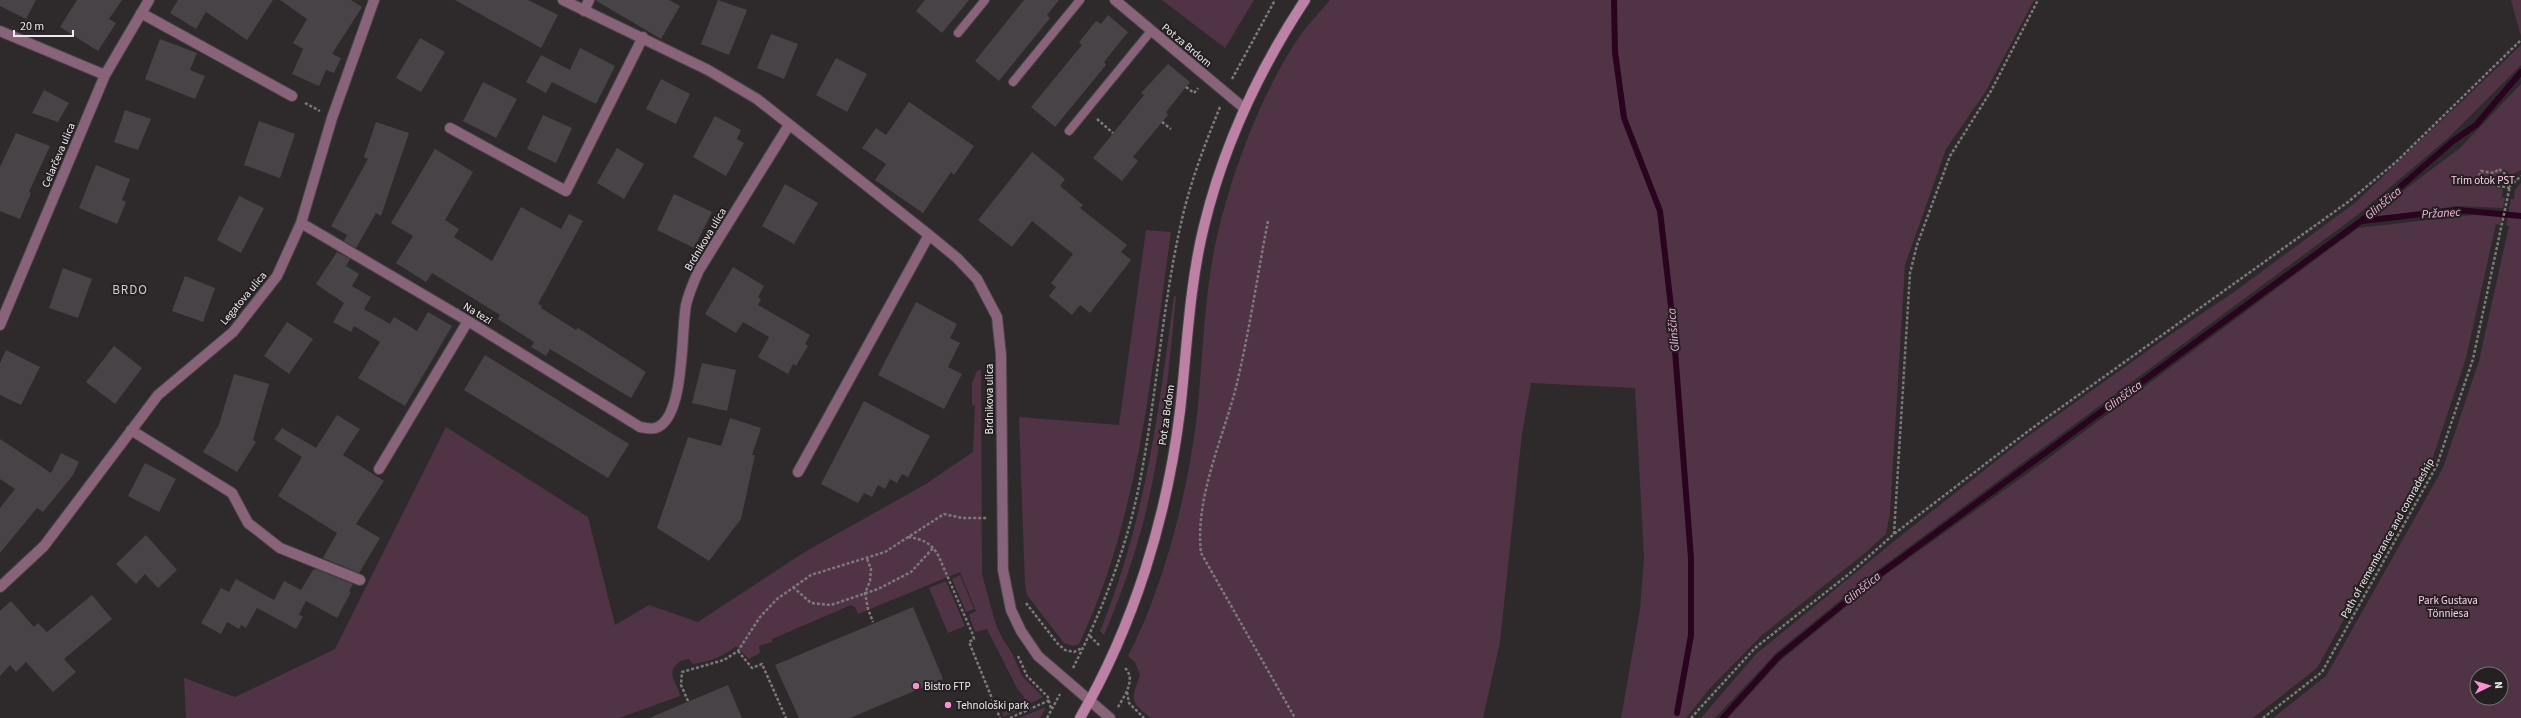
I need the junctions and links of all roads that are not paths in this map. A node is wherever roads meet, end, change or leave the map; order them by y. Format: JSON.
{"nodes":[{"id":1,"x":149,"y":0,"type":"edge"},
{"id":2,"x":374,"y":0,"type":"edge"},
{"id":3,"x":563,"y":0,"type":"edge"},
{"id":4,"x":588,"y":0,"type":"edge"},
{"id":5,"x":985,"y":0,"type":"edge"},
{"id":6,"x":1080,"y":0,"type":"edge"},
{"id":7,"x":1114,"y":0,"type":"edge"},
{"id":8,"x":1304,"y":0,"type":"edge"},
{"id":9,"x":584,"y":11,"type":"junction"},
{"id":10,"x":141,"y":13,"type":"junction"},
{"id":11,"x":0,"y":31,"type":"edge"},
{"id":12,"x":1152,"y":31,"type":"junction"},
{"id":13,"x":958,"y":33,"type":"dead end"},
{"id":14,"x":643,"y":37,"type":"junction"},
{"id":15,"x":105,"y":75,"type":"junction"},
{"id":16,"x":1014,"y":82,"type":"dead end"},
{"id":17,"x":292,"y":96,"type":"road end"},
{"id":18,"x":1244,"y":108,"type":"junction"},
{"id":19,"x":789,"y":125,"type":"junction"},
{"id":20,"x":450,"y":128,"type":"dead end"},
{"id":21,"x":1069,"y":131,"type":"dead end"},
{"id":22,"x":301,"y":223,"type":"junction"},
{"id":23,"x":929,"y":235,"type":"junction"},
{"id":24,"x":468,"y":321,"type":"junction"},
{"id":25,"x":0,"y":325,"type":"edge"},
{"id":26,"x":640,"y":427,"type":"joint"},
{"id":27,"x":131,"y":430,"type":"junction"},
{"id":28,"x":379,"y":469,"type":"dead end"},
{"id":29,"x":798,"y":472,"type":"dead end"},
{"id":30,"x":360,"y":580,"type":"dead end"},
{"id":31,"x":0,"y":587,"type":"edge"},
{"id":32,"x":1090,"y":701,"type":"junction"},
{"id":33,"x":1080,"y":718,"type":"edge"},
{"id":34,"x":1110,"y":718,"type":"edge"}],
"edges":[{"from":1,"to":10,"type":"street","name":"Celarčeva ulica"},
{"from":2,"to":22,"type":"street","name":"Legatova ulica"},
{"from":3,"to":9,"type":"street","name":"Brdnikova ulica"},
{"from":4,"to":9,"type":"street"},
{"from":5,"to":13,"type":"lane"},
{"from":6,"to":16,"type":"lane"},
{"from":7,"to":12,"type":"street","name":"Pot za Brdom"},
{"from":8,"to":18,"type":"main road","name":"Pot za Brdom"},
{"from":9,"to":14,"type":"street","name":"Brdnikova ulica"},
{"from":10,"to":15,"type":"street","name":"Celarčeva ulica"},
{"from":10,"to":17,"type":"street"},
{"from":11,"to":15,"type":"street"},
{"from":12,"to":18,"type":"street","name":"Pot za Brdom"},
{"from":12,"to":21,"type":"lane"},
{"from":14,"to":19,"type":"street","name":"Brdnikova ulica"},
{"from":14,"to":20,"type":"street"},
{"from":15,"to":25,"type":"street","name":"Celarčeva ulica"},
{"from":18,"to":32,"type":"main road","name":"Pot za Brdom"},
{"from":19,"to":23,"type":"street","name":"Brdnikova ulica"},
{"from":19,"to":26,"type":"street","name":"Brdnikova ulica"},
{"from":22,"to":24,"type":"street","name":"Na tezi"},
{"from":22,"to":27,"type":"street","name":"Legatova ulica"},
{"from":23,"to":29,"type":"street"},
{"from":23,"to":32,"type":"street","name":"Brdnikova ulica"},
{"from":24,"to":26,"type":"street","name":"Na tezi"},
{"from":24,"to":28,"type":"street"},
{"from":27,"to":30,"type":"street"},
{"from":27,"to":31,"type":"street","name":"Legatova ulica"},
{"from":32,"to":33,"type":"main road","name":"Pot za Brdom"},
{"from":32,"to":34,"type":"street","name":"Brdnikova ulica"}]}
